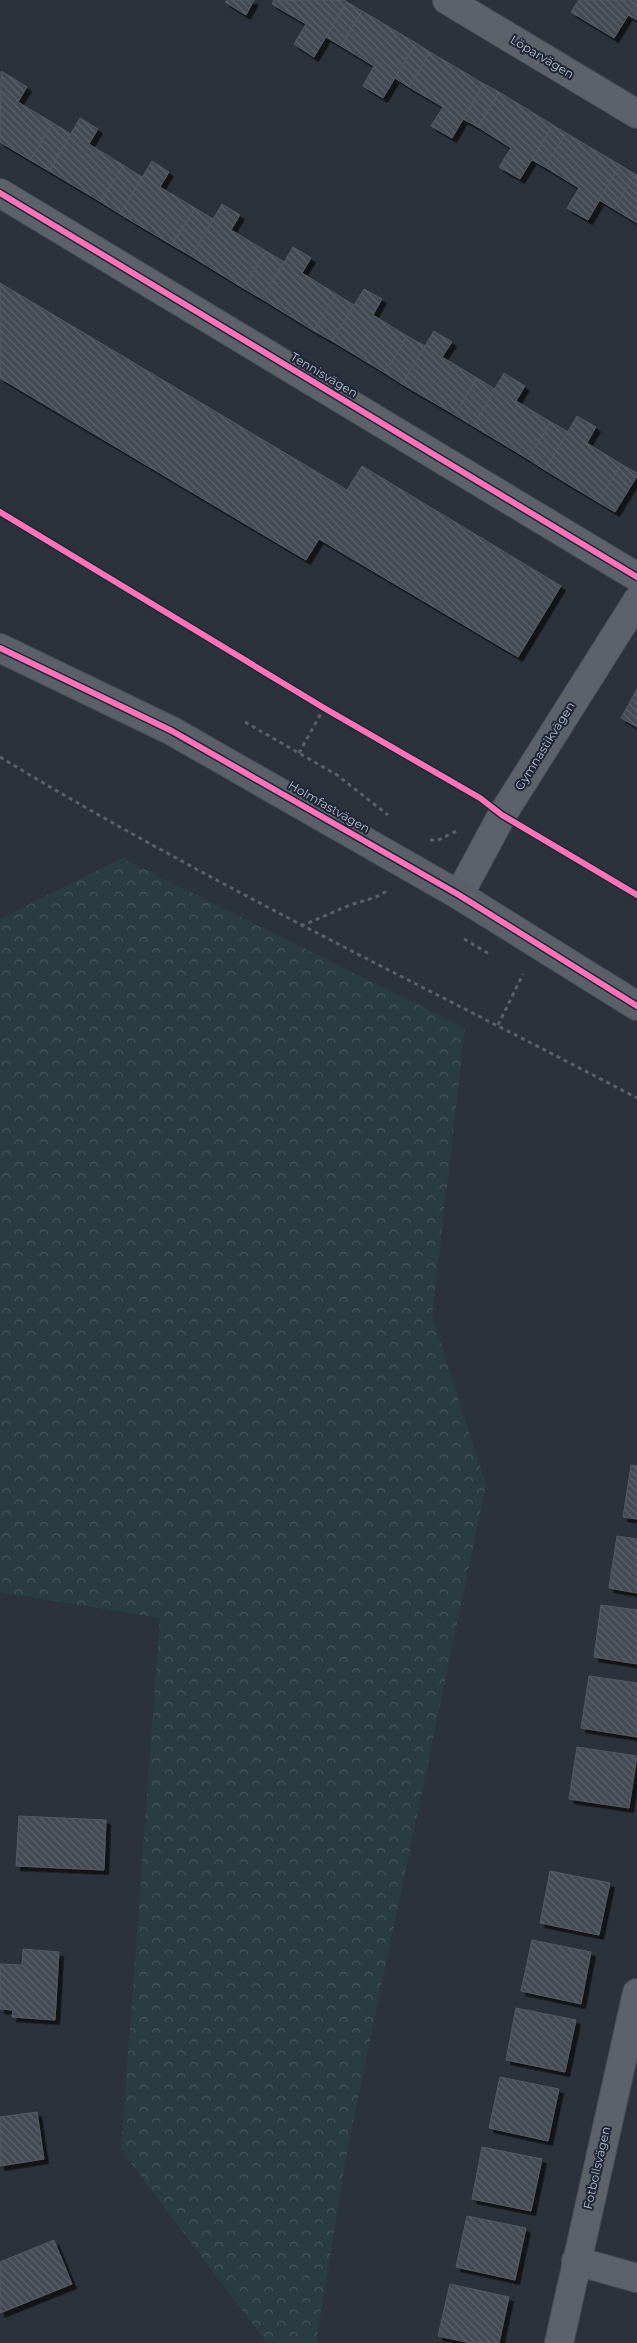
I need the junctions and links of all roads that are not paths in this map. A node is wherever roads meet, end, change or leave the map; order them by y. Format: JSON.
{"nodes":[{"id":1,"x":447,"y":0,"type":"edge"},
{"id":2,"x":637,"y":114,"type":"edge"},
{"id":3,"x":0,"y":193,"type":"edge"},
{"id":4,"x":637,"y":577,"type":"edge"},
{"id":5,"x":637,"y":601,"type":"edge"},
{"id":6,"x":0,"y":648,"type":"edge"},
{"id":7,"x":459,"y":895,"type":"junction"},
{"id":8,"x":637,"y":1006,"type":"edge"},
{"id":9,"x":637,"y":1994,"type":"edge"},
{"id":10,"x":576,"y":2261,"type":"junction"},
{"id":11,"x":637,"y":2278,"type":"edge"},
{"id":12,"x":559,"y":2343,"type":"edge"}],
"edges":[{"from":1,"to":2,"type":"street","name":"Löparvägen"},
{"from":3,"to":4,"type":"street","name":"Tennisvägen"},
{"from":5,"to":7,"type":"street","name":"Gymnastikvägen"},
{"from":6,"to":7,"type":"street","name":"Holmfastvägen"},
{"from":7,"to":8,"type":"street","name":"Holmfastvägen"},
{"from":9,"to":10,"type":"street","name":"Fotbollsvägen"},
{"from":10,"to":11,"type":"street"},
{"from":10,"to":12,"type":"street","name":"Fotbollsvägen"}]}
